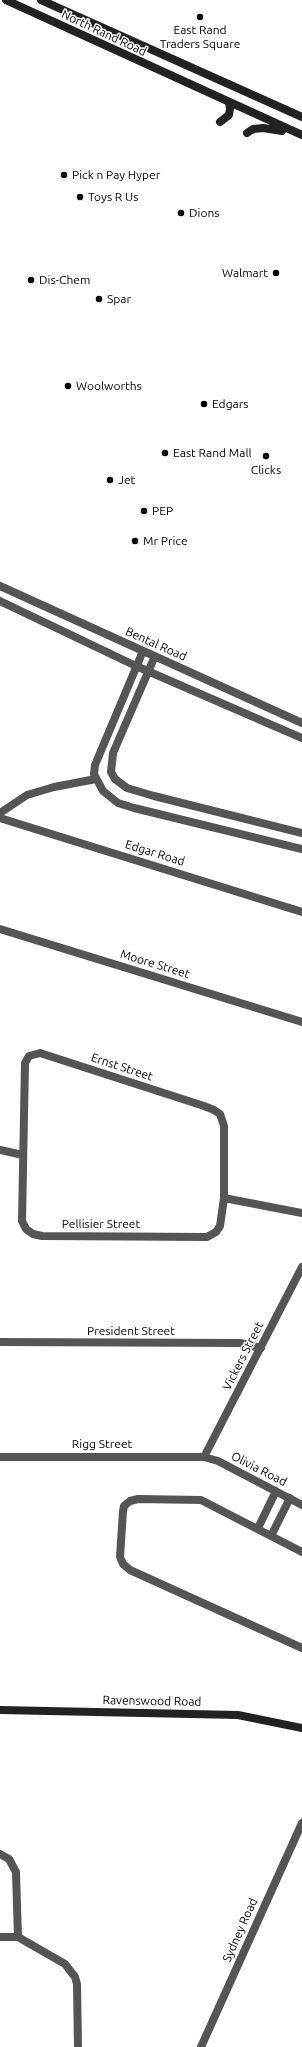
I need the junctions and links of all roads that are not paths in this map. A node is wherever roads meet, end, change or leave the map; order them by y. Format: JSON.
{"nodes":[{"id":1,"x":6,"y":0,"type":"edge"},
{"id":2,"x":41,"y":0,"type":"edge"},
{"id":3,"x":229,"y":103,"type":"junction"},
{"id":4,"x":302,"y":117,"type":"edge"},
{"id":5,"x":220,"y":122,"type":"dead end"},
{"id":6,"x":247,"y":133,"type":"dead end"},
{"id":7,"x":302,"y":136,"type":"edge"},
{"id":8,"x":0,"y":586,"type":"edge"},
{"id":9,"x":0,"y":601,"type":"edge"},
{"id":10,"x":143,"y":651,"type":"junction"},
{"id":11,"x":155,"y":656,"type":"junction"},
{"id":12,"x":136,"y":666,"type":"junction"},
{"id":13,"x":149,"y":672,"type":"junction"},
{"id":14,"x":302,"y":723,"type":"edge"},
{"id":15,"x":302,"y":738,"type":"edge"},
{"id":16,"x":96,"y":779,"type":"junction"},
{"id":17,"x":0,"y":813,"type":"edge"},
{"id":18,"x":0,"y":818,"type":"edge"},
{"id":19,"x":302,"y":833,"type":"edge"},
{"id":20,"x":302,"y":848,"type":"edge"},
{"id":21,"x":302,"y":912,"type":"edge"},
{"id":22,"x":0,"y":930,"type":"edge"},
{"id":23,"x":302,"y":1022,"type":"edge"},
{"id":24,"x":0,"y":1150,"type":"edge"},
{"id":25,"x":23,"y":1155,"type":"junction"},
{"id":26,"x":224,"y":1198,"type":"junction"},
{"id":27,"x":302,"y":1213,"type":"edge"},
{"id":28,"x":302,"y":1267,"type":"edge"},
{"id":29,"x":0,"y":1342,"type":"edge"},
{"id":30,"x":261,"y":1348,"type":"junction"},
{"id":31,"x":0,"y":1457,"type":"edge"},
{"id":32,"x":204,"y":1457,"type":"junction"},
{"id":33,"x":276,"y":1491,"type":"junction"},
{"id":34,"x":290,"y":1498,"type":"junction"},
{"id":35,"x":302,"y":1505,"type":"edge"},
{"id":36,"x":258,"y":1528,"type":"junction"},
{"id":37,"x":271,"y":1536,"type":"junction"},
{"id":38,"x":302,"y":1552,"type":"edge"},
{"id":39,"x":302,"y":1648,"type":"edge"},
{"id":40,"x":0,"y":1710,"type":"edge"},
{"id":41,"x":302,"y":1728,"type":"edge"},
{"id":42,"x":302,"y":1823,"type":"edge"},
{"id":43,"x":0,"y":1854,"type":"edge"},
{"id":44,"x":0,"y":1937,"type":"edge"},
{"id":45,"x":18,"y":1937,"type":"junction"},
{"id":46,"x":78,"y":2047,"type":"edge"},
{"id":47,"x":201,"y":2047,"type":"edge"}],
"edges":[{"from":1,"to":3,"type":"main road","name":"North Rand Road"},
{"from":2,"to":4,"type":"main road","name":"North Rand Road"},
{"from":3,"to":5,"type":"main road"},
{"from":3,"to":7,"type":"main road","name":"North Rand Road"},
{"from":6,"to":7,"type":"main road"},
{"from":8,"to":10,"type":"street","name":"Bental Road"},
{"from":9,"to":12,"type":"street"},
{"from":10,"to":11,"type":"street","name":"Bental Road"},
{"from":10,"to":12,"type":"street"},
{"from":11,"to":13,"type":"street"},
{"from":11,"to":14,"type":"street","name":"Bental Road"},
{"from":12,"to":13,"type":"street"},
{"from":12,"to":16,"type":"street"},
{"from":13,"to":15,"type":"street"},
{"from":13,"to":19,"type":"street"},
{"from":16,"to":17,"type":"street"},
{"from":16,"to":20,"type":"street"},
{"from":18,"to":21,"type":"street","name":"Edgar Road"},
{"from":22,"to":23,"type":"street","name":"Moore Street"},
{"from":24,"to":25,"type":"street"},
{"from":25,"to":26,"type":"street","name":"Pellisier Street"},
{"from":25,"to":26,"type":"street","name":"Ernst Street"},
{"from":26,"to":27,"type":"street"},
{"from":28,"to":30,"type":"street","name":"Vickers Street"},
{"from":29,"to":30,"type":"street","name":"President Street"},
{"from":30,"to":32,"type":"street","name":"Vickers Street"},
{"from":31,"to":32,"type":"street","name":"Rigg Street"},
{"from":32,"to":33,"type":"street","name":"Olivia Road"},
{"from":33,"to":34,"type":"street","name":"Olivia Road"},
{"from":33,"to":36,"type":"street"},
{"from":34,"to":35,"type":"street","name":"Olivia Road"},
{"from":34,"to":37,"type":"street"},
{"from":36,"to":37,"type":"street"},
{"from":36,"to":39,"type":"street"},
{"from":37,"to":38,"type":"street"},
{"from":40,"to":41,"type":"main road","name":"Ravenswood Road"},
{"from":42,"to":47,"type":"street","name":"Sydney Road"},
{"from":43,"to":45,"type":"street"},
{"from":44,"to":45,"type":"street"},
{"from":45,"to":46,"type":"street"}]}
